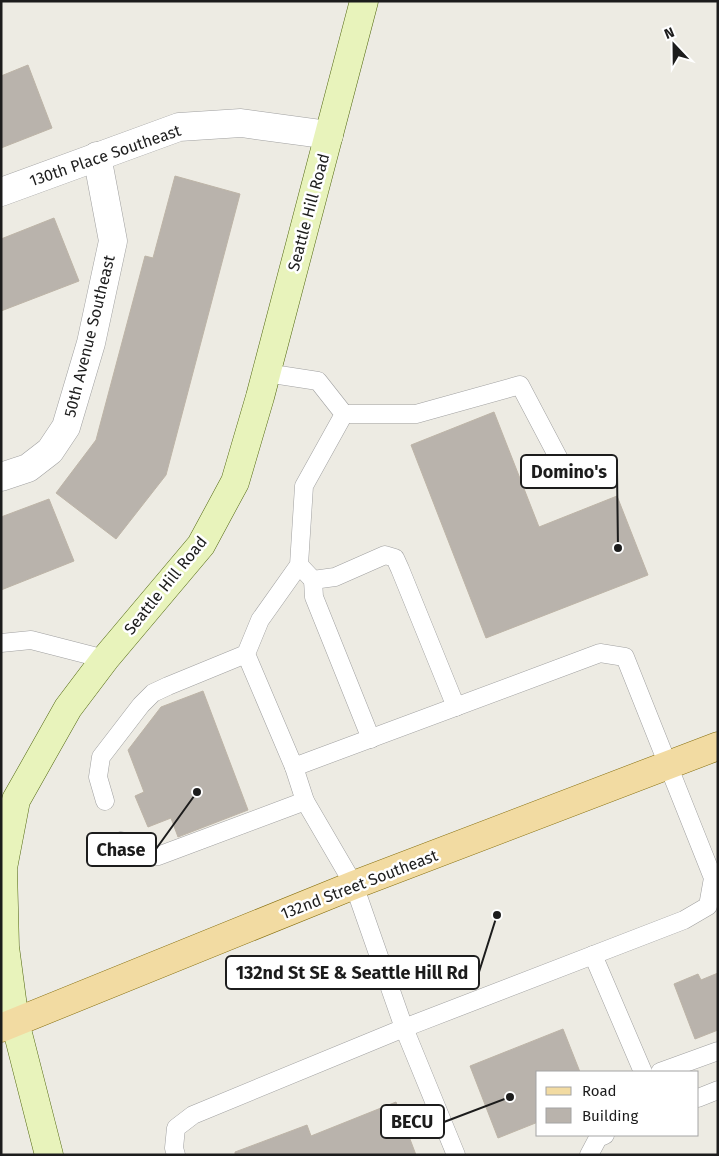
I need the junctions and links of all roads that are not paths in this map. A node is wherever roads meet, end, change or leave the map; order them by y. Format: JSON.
{"nodes":[{"id":1,"x":364,"y":1,"type":"edge"},
{"id":2,"x":329,"y":135,"type":"junction"},
{"id":3,"x":97,"y":156,"type":"junction"},
{"id":4,"x":1,"y":192,"type":"edge"},
{"id":5,"x":266,"y":373,"type":"junction"},
{"id":6,"x":344,"y":414,"type":"junction"},
{"id":7,"x":1,"y":478,"type":"edge"},
{"id":8,"x":569,"y":478,"type":"dead end"},
{"id":9,"x":299,"y":565,"type":"junction"},
{"id":10,"x":313,"y":580,"type":"junction"},
{"id":11,"x":1,"y":643,"type":"edge"},
{"id":12,"x":246,"y":654,"type":"junction"},
{"id":13,"x":105,"y":660,"type":"junction"},
{"id":14,"x":456,"y":707,"type":"junction"},
{"id":15,"x":371,"y":738,"type":"junction"},
{"id":16,"x":718,"y":746,"type":"edge"},
{"id":17,"x":668,"y":765,"type":"junction"},
{"id":18,"x":294,"y":767,"type":"junction"},
{"id":19,"x":105,"y":800,"type":"dead end"},
{"id":20,"x":304,"y":801,"type":"junction"},
{"id":21,"x":121,"y":841,"type":"dead end"},
{"id":22,"x":354,"y":885,"type":"junction"},
{"id":23,"x":714,"y":891,"type":"edge"},
{"id":24,"x":593,"y":955,"type":"junction"},
{"id":25,"x":8,"y":1025,"type":"edge"},
{"id":26,"x":404,"y":1028,"type":"junction"},
{"id":27,"x":718,"y":1051,"type":"edge"},
{"id":28,"x":643,"y":1071,"type":"edge"},
{"id":29,"x":663,"y":1071,"type":"edge"},
{"id":30,"x":718,"y":1090,"type":"edge"},
{"id":31,"x":699,"y":1098,"type":"edge"},
{"id":32,"x":603,"y":1136,"type":"edge"},
{"id":33,"x":48,"y":1155,"type":"edge"},
{"id":34,"x":176,"y":1155,"type":"edge"},
{"id":35,"x":456,"y":1155,"type":"edge"},
{"id":36,"x":589,"y":1155,"type":"edge"}],
"edges":[{"from":1,"to":2,"type":"main road","name":"Seattle Hill Road"},
{"from":2,"to":3,"type":"street","name":"130th Place Southeast"},
{"from":2,"to":5,"type":"main road","name":"Seattle Hill Road"},
{"from":3,"to":4,"type":"street","name":"130th Place Southeast"},
{"from":3,"to":7,"type":"street","name":"50th Avenue Southeast"},
{"from":5,"to":6,"type":"lane"},
{"from":5,"to":13,"type":"main road","name":"Seattle Hill Road"},
{"from":6,"to":8,"type":"lane"},
{"from":6,"to":9,"type":"lane"},
{"from":9,"to":10,"type":"lane"},
{"from":9,"to":12,"type":"lane"},
{"from":10,"to":14,"type":"lane"},
{"from":10,"to":15,"type":"lane"},
{"from":11,"to":13,"type":"lane"},
{"from":12,"to":18,"type":"lane"},
{"from":12,"to":19,"type":"lane"},
{"from":13,"to":25,"type":"main road","name":"Seattle Hill Road"},
{"from":14,"to":15,"type":"lane"},
{"from":14,"to":17,"type":"lane"},
{"from":15,"to":18,"type":"lane"},
{"from":16,"to":17,"type":"main road","name":"132nd Street Southeast"},
{"from":17,"to":22,"type":"main road","name":"132nd Street Southeast"},
{"from":17,"to":23,"type":"lane"},
{"from":18,"to":20,"type":"lane"},
{"from":20,"to":21,"type":"lane"},
{"from":20,"to":22,"type":"lane"},
{"from":22,"to":25,"type":"main road","name":"132nd Street Southeast"},
{"from":22,"to":26,"type":"lane"},
{"from":23,"to":24,"type":"lane"},
{"from":24,"to":26,"type":"lane"},
{"from":24,"to":28,"type":"lane"},
{"from":25,"to":33,"type":"main road","name":"Seattle Hill Road"},
{"from":26,"to":34,"type":"lane"},
{"from":26,"to":35,"type":"lane"},
{"from":27,"to":29,"type":"lane"},
{"from":30,"to":31,"type":"lane"},
{"from":32,"to":36,"type":"lane"}]}
